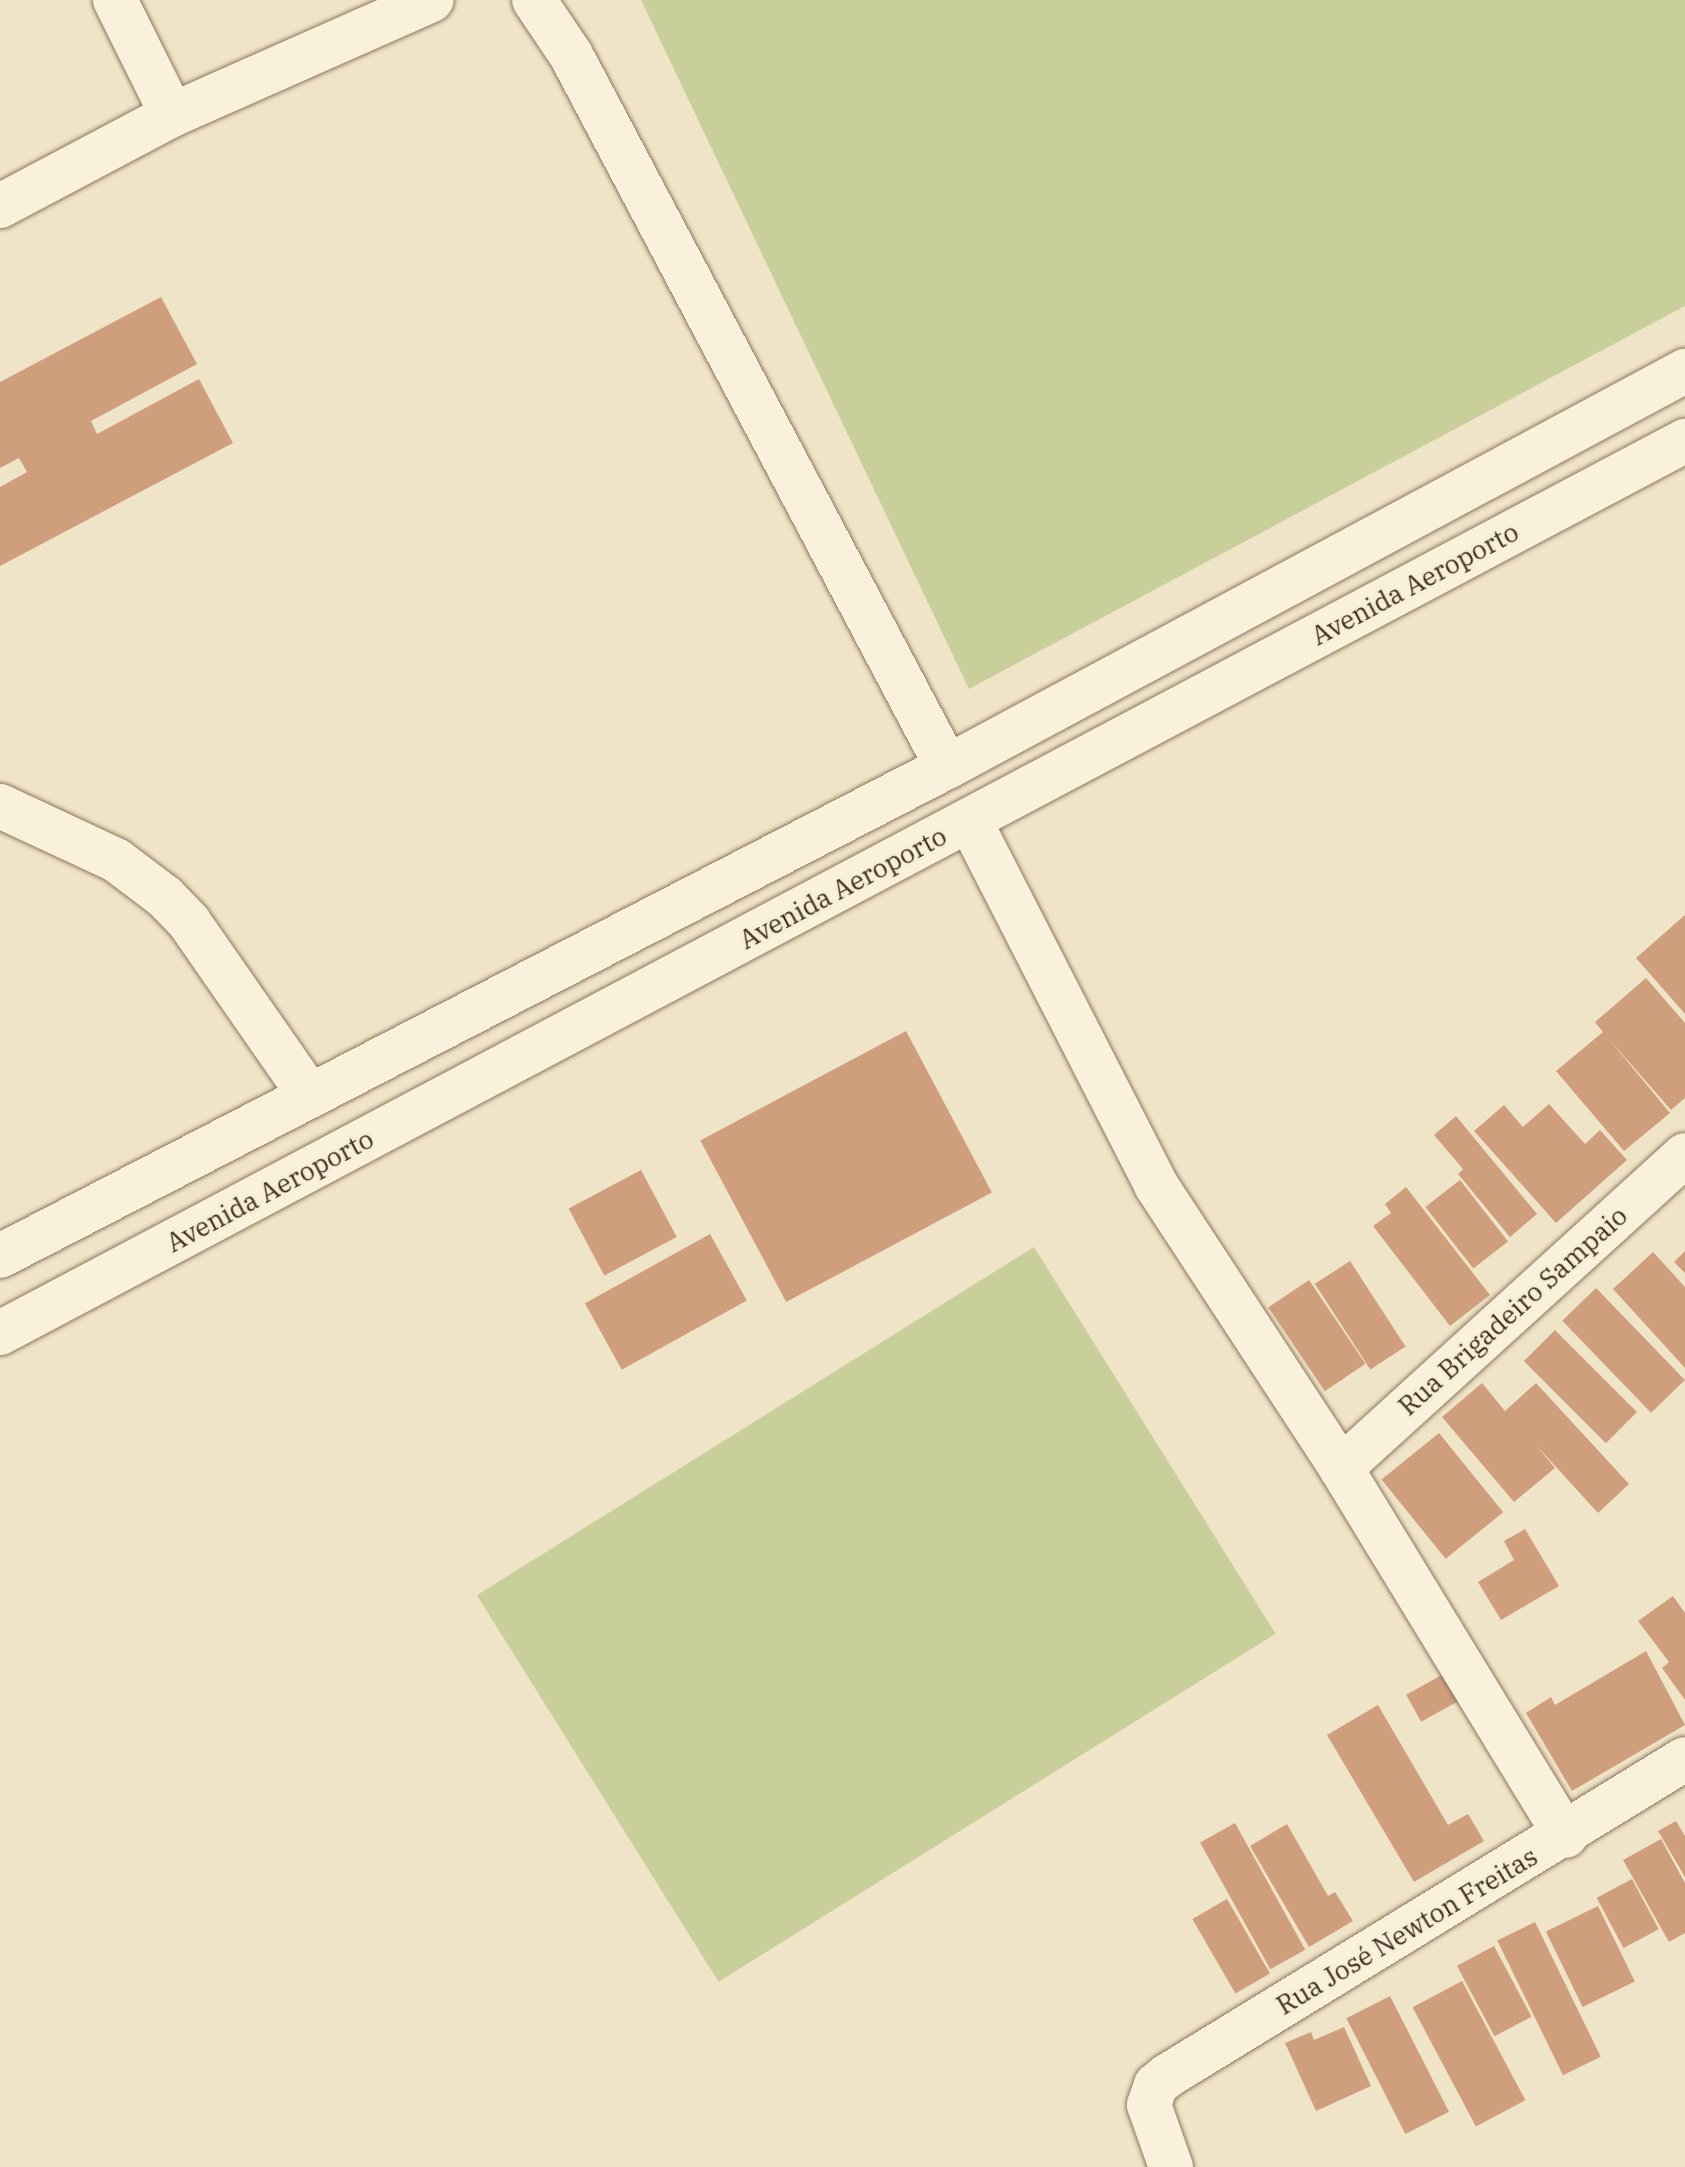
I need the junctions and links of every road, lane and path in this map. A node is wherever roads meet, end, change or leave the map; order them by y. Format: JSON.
{"nodes":[{"id":1,"x":115,"y":0,"type":"edge"},
{"id":2,"x":432,"y":0,"type":"edge"},
{"id":3,"x":534,"y":0,"type":"edge"},
{"id":4,"x":172,"y":115,"type":"junction"},
{"id":5,"x":0,"y":206,"type":"edge"},
{"id":6,"x":1685,"y":371,"type":"edge"},
{"id":7,"x":1685,"y":441,"type":"edge"},
{"id":8,"x":947,"y":767,"type":"junction"},
{"id":9,"x":0,"y":806,"type":"edge"},
{"id":10,"x":970,"y":821,"type":"junction"},
{"id":11,"x":310,"y":1096,"type":"junction"},
{"id":12,"x":1685,"y":1155,"type":"edge"},
{"id":13,"x":0,"y":1256,"type":"edge"},
{"id":14,"x":0,"y":1333,"type":"edge"},
{"id":15,"x":1341,"y":1468,"type":"junction"},
{"id":16,"x":1685,"y":1759,"type":"edge"},
{"id":17,"x":1566,"y":1836,"type":"junction"},
{"id":18,"x":1171,"y":2167,"type":"edge"}],
"edges":[{"from":1,"to":4,"type":"street"},
{"from":2,"to":4,"type":"street"},
{"from":3,"to":8,"type":"street"},
{"from":4,"to":5,"type":"street"},
{"from":6,"to":8,"type":"street"},
{"from":7,"to":10,"type":"street","name":"Avenida Aeroporto"},
{"from":8,"to":11,"type":"street"},
{"from":9,"to":11,"type":"street"},
{"from":10,"to":14,"type":"street","name":"Avenida Aeroporto"},
{"from":10,"to":15,"type":"street"},
{"from":11,"to":13,"type":"street"},
{"from":12,"to":15,"type":"street","name":"Rua Brigadeiro Sampaio"},
{"from":15,"to":17,"type":"street"},
{"from":16,"to":17,"type":"street","name":"Rua José Newton Freitas"},
{"from":17,"to":18,"type":"street","name":"Rua José Newton Freitas"}]}
